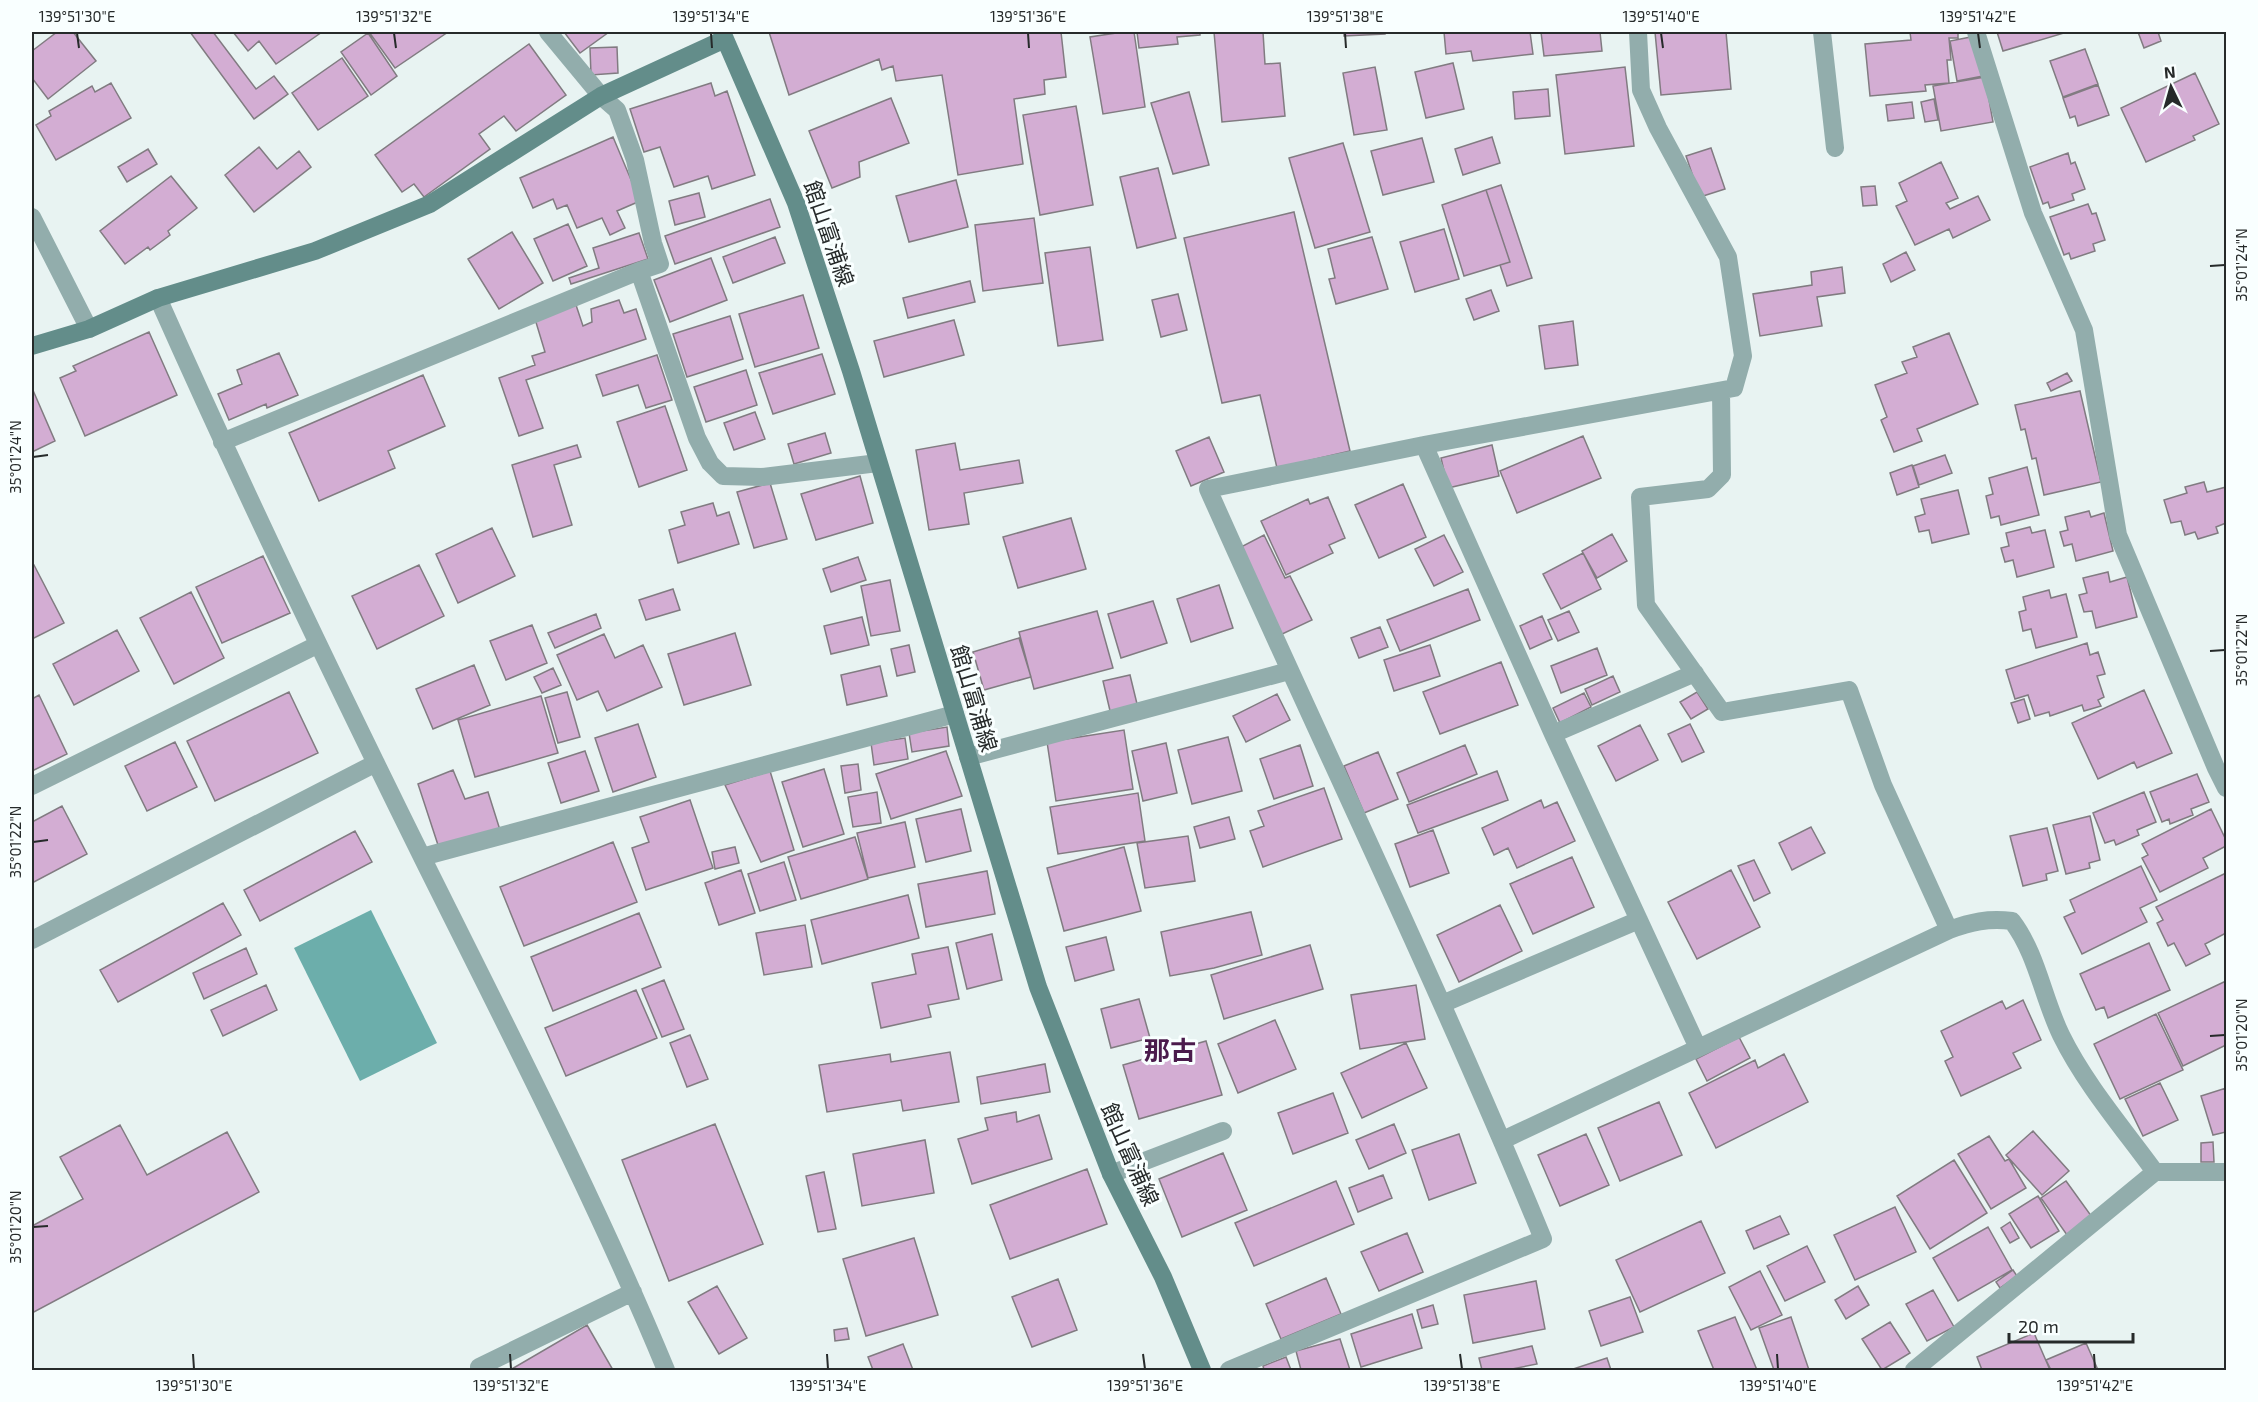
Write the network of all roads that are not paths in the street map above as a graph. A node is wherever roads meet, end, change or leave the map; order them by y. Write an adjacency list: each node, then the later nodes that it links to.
1 (548, 32): 6 (street)
2 (1638, 32): 13 (street)
3 (1822, 32): 7 (street)
4 (1976, 32): 25 (street)
5 (723, 35): 6 (main road); 16 (main road, 館山富浦線)
6 (601, 96): 9 (street); 10 (main road)
7 (1835, 148)
8 (32, 218): 11 (street)
9 (639, 271): 14 (street); 16 (street)
10 (158, 298): 11 (main road); 14 (street)
11 (89, 328): 12 (main road)
12 (32, 346)
13 (1721, 391): 15 (street); 19 (street)
14 (222, 442): 17 (street)
15 (1424, 445): 18 (street); 21 (street)
16 (878, 463): 20 (main road, 館山富浦線)
17 (317, 645): 23 (street); 24 (street)
18 (1289, 671): 22 (street); 30 (street)
19 (1695, 673): 21 (street); 28 (street)
20 (955, 714): 22 (main road, 館山富浦線); 26 (street)
21 (1553, 734): 27 (street)
22 (968, 757): 36 (main road, 館山富浦線)
23 (376, 763): 26 (street); 29 (street)
24 (32, 786)
25 (2226, 788)
26 (422, 857): 37 (street)
27 (1639, 920): 30 (street); 31 (street)
28 (1948, 930): 31 (street); 34 (street)
29 (32, 940)
30 (1442, 1004): 33 (street)
31 (1698, 1048): 33 (street)
32 (1223, 1131): 36 (street)
33 (1503, 1140): 41 (street)
34 (2155, 1172): 35 (street); 42 (street)
35 (2226, 1173)
36 (1111, 1174): 40 (main road, 館山富浦線)
37 (633, 1292): 38 (street); 39 (street)
38 (478, 1367)
39 (666, 1371)
40 (1202, 1371)
41 (1229, 1371)
42 (1914, 1371)

